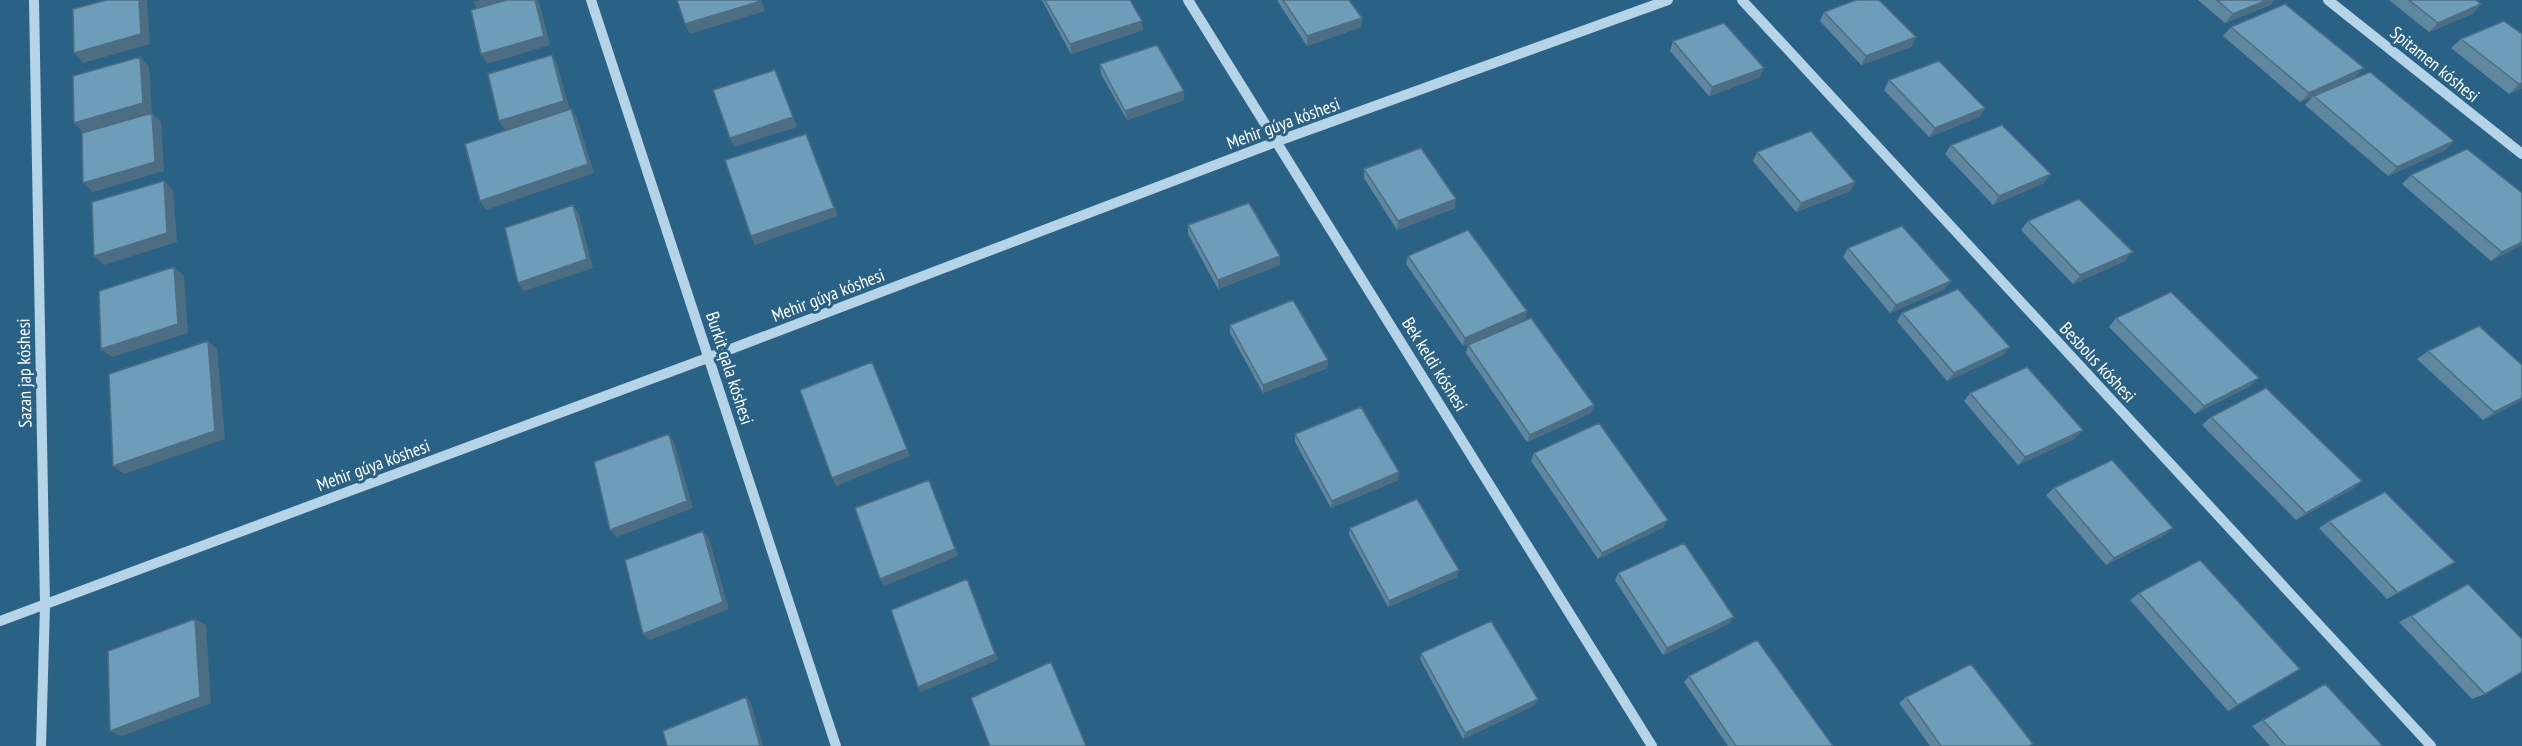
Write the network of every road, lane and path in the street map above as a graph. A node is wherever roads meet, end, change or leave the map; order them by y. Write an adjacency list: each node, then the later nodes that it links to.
1 (34, 0): 10 (street, Sazan jap kóshesi)
2 (591, 0): 9 (street, Burkit qala kóshesi)
3 (1188, 0): 7 (street, Bek keldi kóshesi)
4 (1668, 0): 7 (street, Mehir gúyа kóshesi)
5 (1742, 0): 15 (street, Besbolıs kóshesi)
6 (2328, 0): 8 (street, Spitamen kóshesi)
7 (1278, 141): 9 (street, Mehir gúyа kóshesi); 14 (street, Bek keldi kóshesi)
8 (2522, 154)
9 (710, 357): 10 (street, Mehir gúyа kóshesi); 13 (street, Burkit qala kóshesi)
10 (45, 605): 11 (street, Mehir gúyа kóshesi); 12 (street, Sazan jap kóshesi)
11 (0, 621)
12 (41, 746)
13 (836, 746)
14 (1652, 746)
15 (2431, 746)

